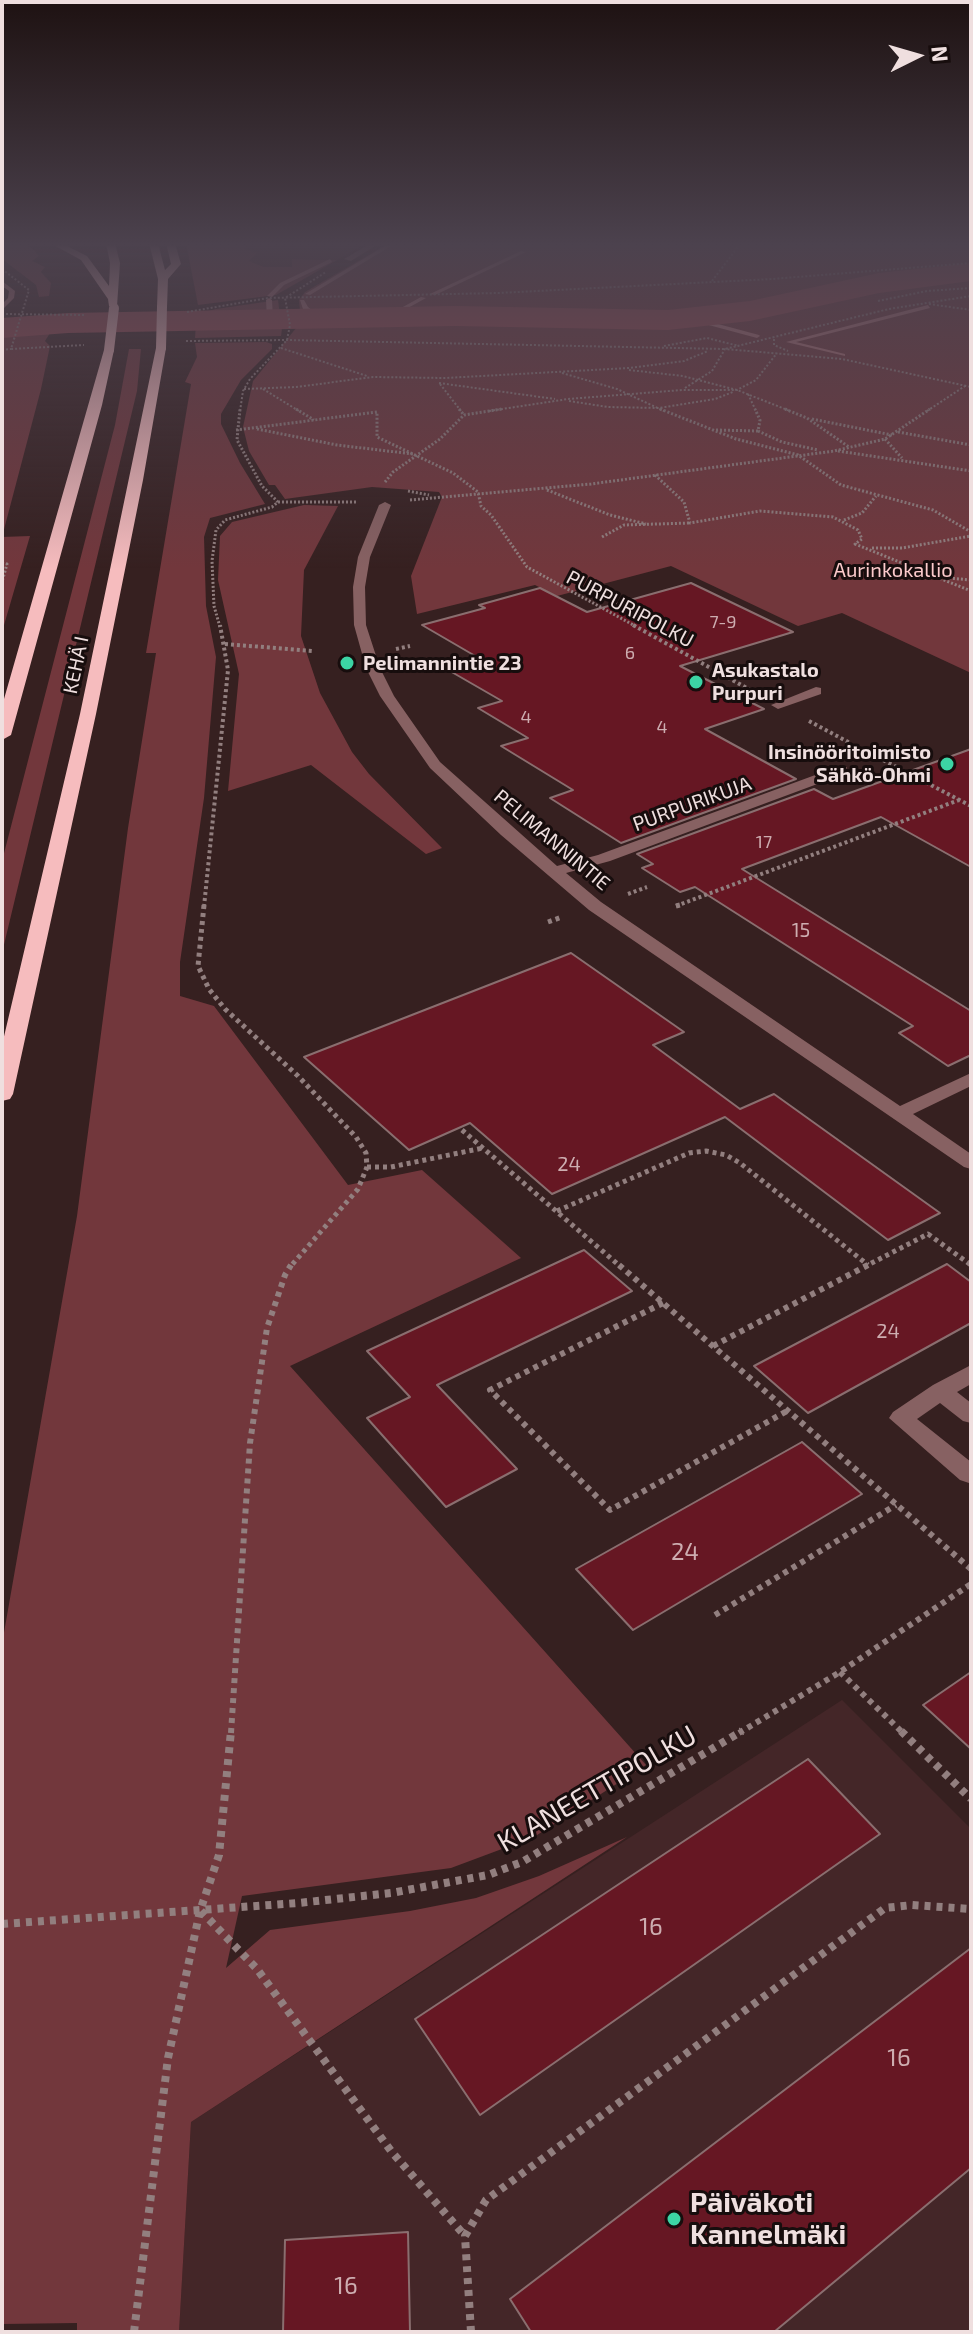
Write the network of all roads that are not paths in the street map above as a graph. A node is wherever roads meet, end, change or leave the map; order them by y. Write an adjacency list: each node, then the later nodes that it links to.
1 (109, 352): 6 (highway, bridge)
2 (160, 352): 10 (highway, KEHÄ I, bridge)
3 (382, 497): 8 (street, PELIMANNINTIE)
4 (816, 691): 5 (street)
5 (778, 705)
6 (2, 735)
7 (842, 770): 8 (street, PURPURIKUJA)
8 (553, 872): 11 (street, PELIMANNINTIE)
9 (971, 1079): 11 (street)
10 (2, 1094)
11 (900, 1113): 12 (street, PELIMANNINTIE)
12 (971, 1163)
13 (971, 1373): 14 (street)
14 (941, 1391): 15 (street); 16 (street)
15 (971, 1415)
16 (969, 1474)

